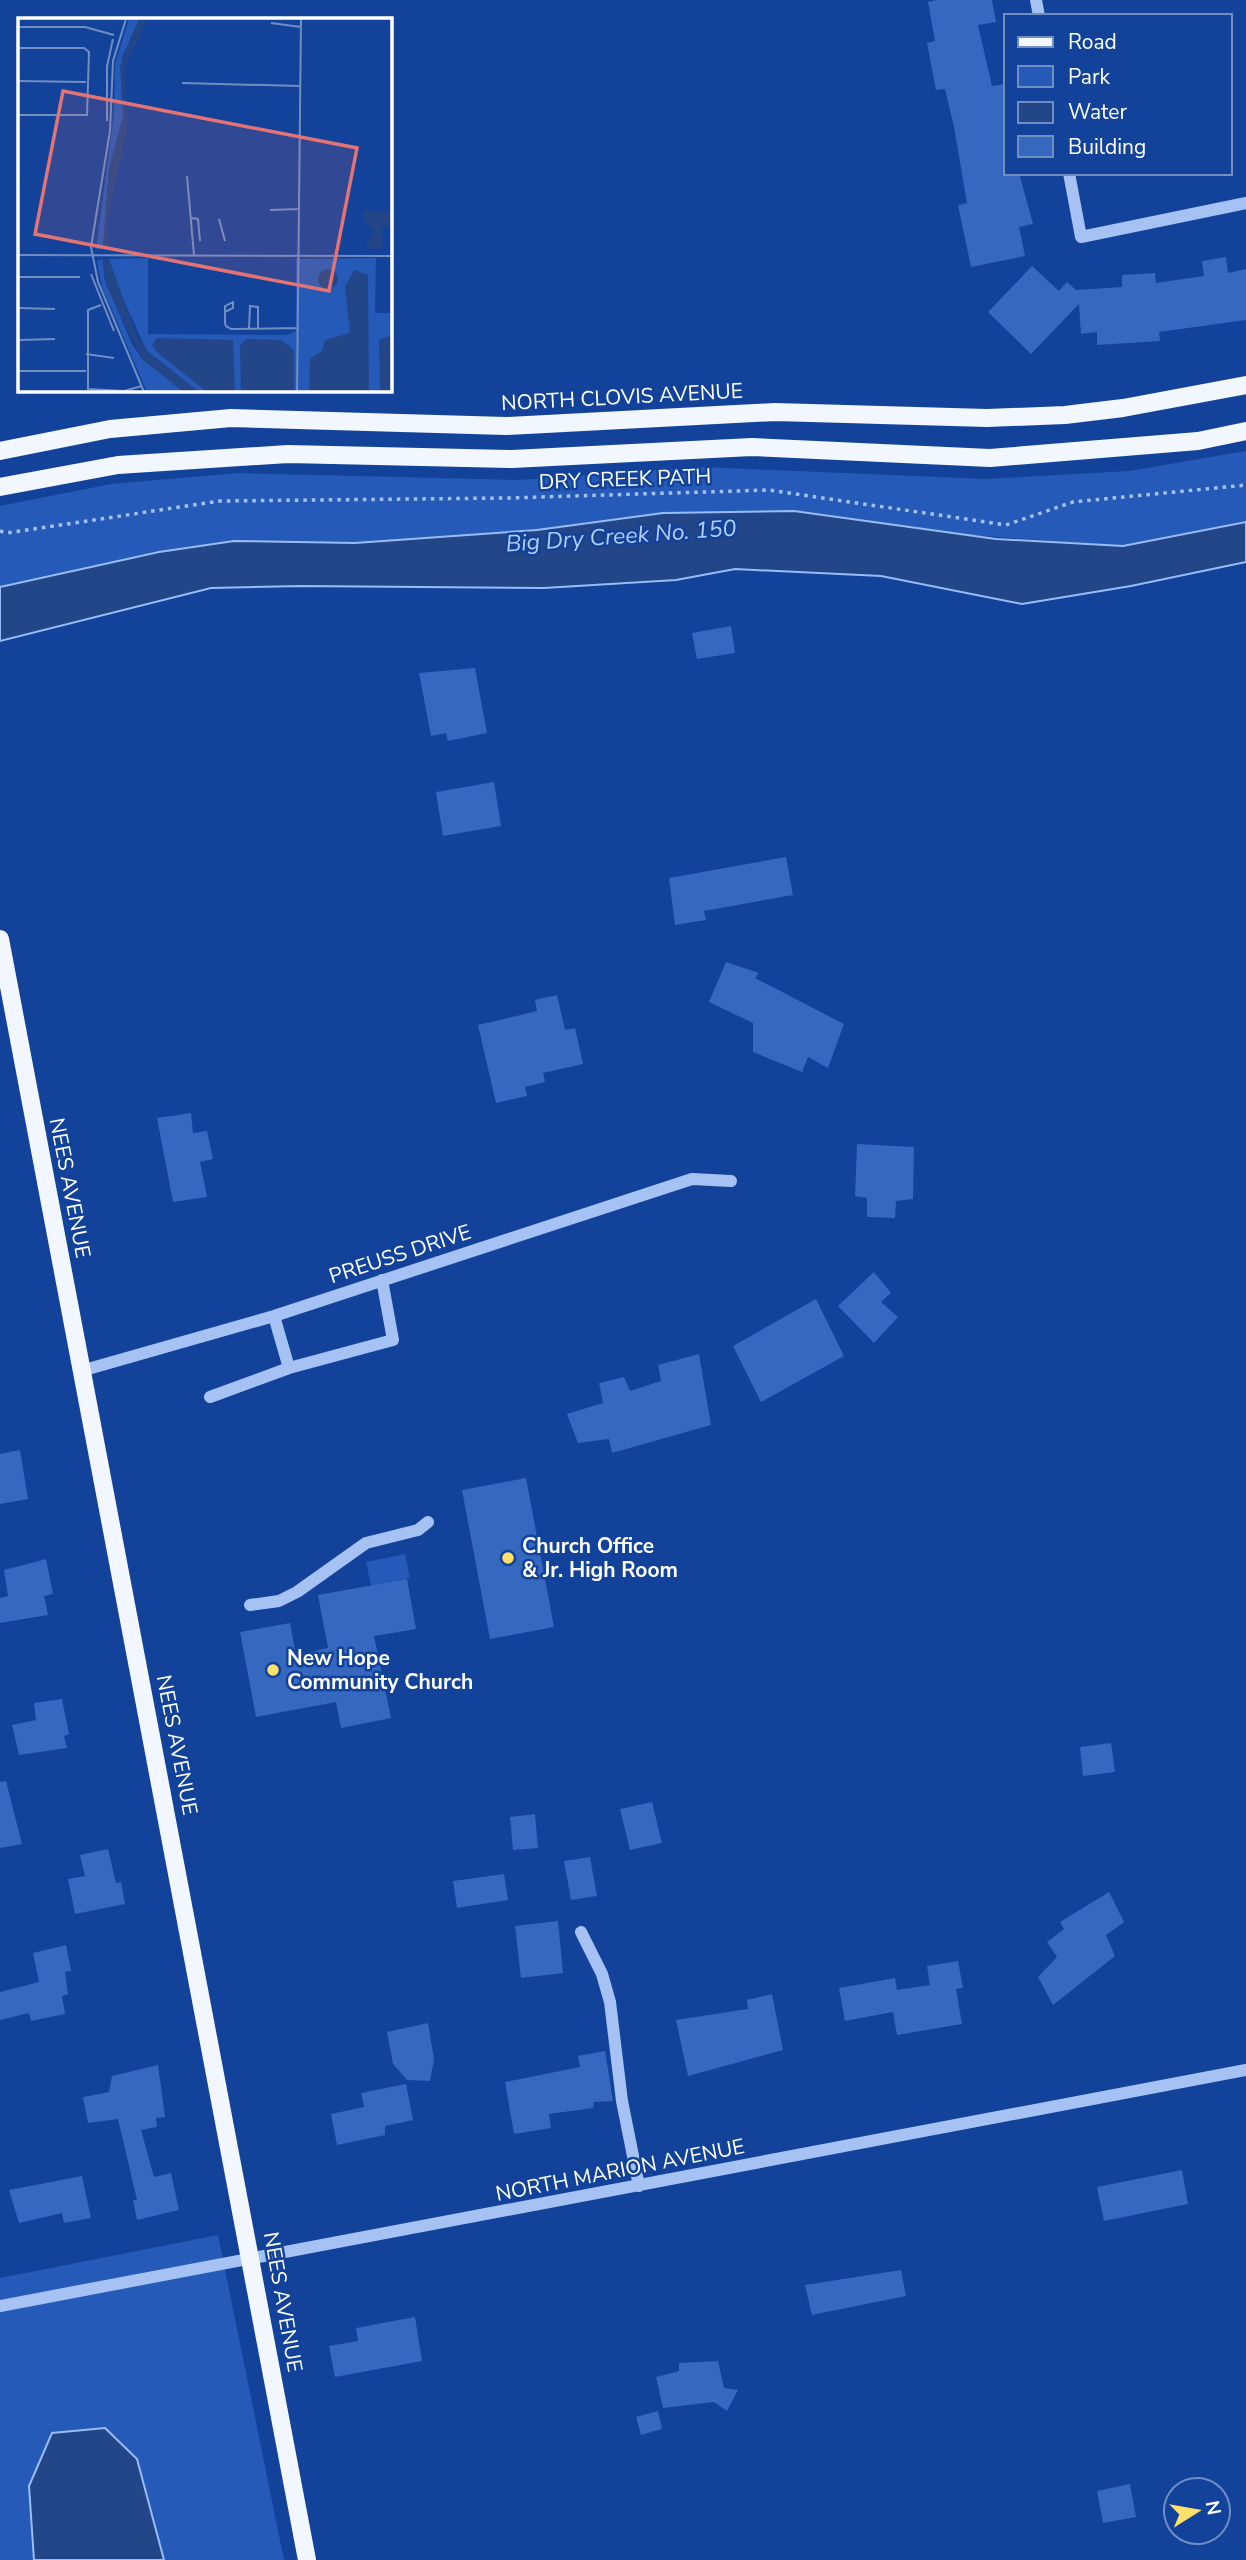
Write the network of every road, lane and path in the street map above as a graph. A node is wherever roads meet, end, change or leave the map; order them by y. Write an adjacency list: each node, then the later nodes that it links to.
1 (1069, 175): 2 (street)
2 (1246, 203)
3 (1246, 385): 5 (main road, NORTH CLOVIS AVENUE)
4 (1246, 431): 7 (main road)
5 (0, 451)
6 (1246, 485): 8 (path, DRY CREEK PATH)
7 (0, 487)
8 (0, 531)
9 (0, 939): 14 (main road, NEES AVENUE)
10 (731, 1181): 11 (street, PREUSS DRIVE)
11 (382, 1280): 12 (street, PREUSS DRIVE); 13 (street)
12 (274, 1316): 13 (street); 14 (street, PREUSS DRIVE)
13 (289, 1368): 15 (street)
14 (81, 1371): 21 (main road, NEES AVENUE)
15 (210, 1397)
16 (428, 1522): 17 (street)
17 (250, 1605)
18 (581, 1931): 20 (street)
19 (1246, 2070): 20 (street, NORTH MARION AVENUE)
20 (639, 2186): 21 (street, NORTH MARION AVENUE)
21 (252, 2260): 22 (street, NORTH MARION AVENUE); 23 (main road, NEES AVENUE)
22 (0, 2306)
23 (307, 2560)

